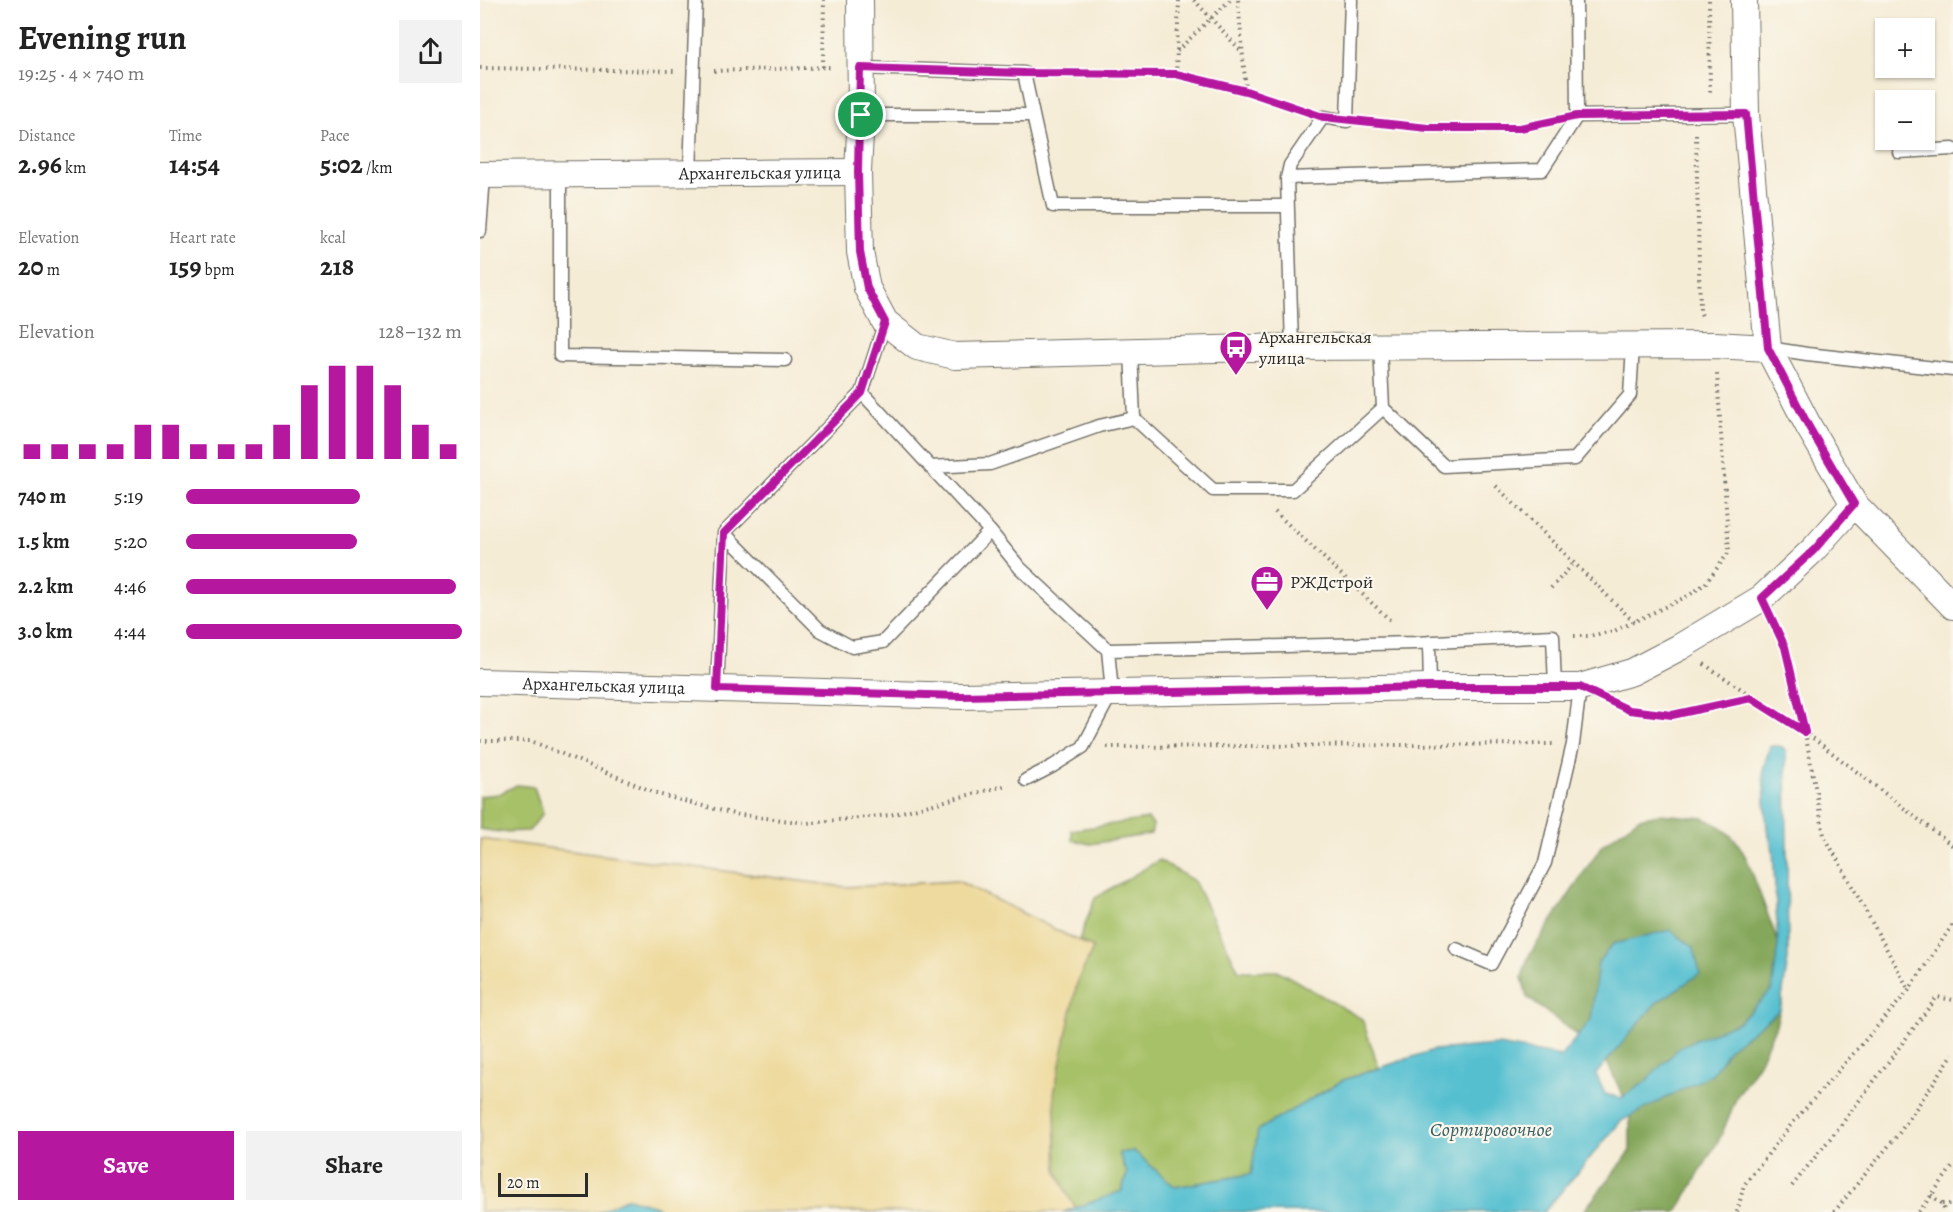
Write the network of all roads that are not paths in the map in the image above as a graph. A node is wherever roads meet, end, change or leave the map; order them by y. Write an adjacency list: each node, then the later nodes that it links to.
1 (696, 0): 15 (lane)
2 (860, 0): 6 (street)
3 (1351, 0): 17 (lane)
4 (1576, 0): 10 (lane)
5 (1744, 0): 7 (street)
6 (860, 68): 8 (street); 9 (lane)
7 (1746, 114): 10 (lane); 24 (street)
8 (861, 115): 9 (lane); 13 (street)
9 (1032, 115): 18 (lane)
10 (1577, 116): 17 (lane)
11 (1953, 149): 12 (lane)
12 (1899, 152)
13 (858, 172): 15 (street, Архангельская улица); 20 (street, Архангельская улица)
14 (560, 174): 15 (street, Архангельская улица); 16 (street, Архангельская улица); 26 (lane)
15 (690, 174)
16 (482, 175): 19 (lane)
17 (1287, 178): 18 (lane)
18 (1287, 206): 23 (lane)
19 (480, 231)
20 (885, 322): 25 (street, Архангельская улица); 28 (lane)
21 (1380, 346): 22 (street, Архангельская улица); 23 (street, Архангельская улица); 29 (lane)
22 (1633, 346): 24 (street, Архангельская улица); 29 (lane)
23 (1292, 347): 25 (street, Архангельская улица)
24 (1768, 348): 27 (lane); 32 (street)
25 (1131, 351): 30 (lane)
26 (785, 360)
27 (1953, 370)
28 (862, 393): 31 (lane); 34 (lane)
29 (1383, 408): 30 (lane)
30 (1134, 418): 31 (lane)
31 (930, 467): 33 (lane)
32 (1854, 504): 35 (street); 41 (street, Архангельская улица)
33 (990, 531): 34 (lane); 37 (lane)
34 (724, 533): 42 (lane)
35 (1953, 606)
36 (1429, 642): 37 (lane); 39 (lane); 40 (lane)
37 (1108, 650): 43 (lane)
38 (480, 682): 42 (street, Архангельская улица)
39 (1430, 687): 40 (street, Архангельская улица); 43 (street, Архангельская улица)
40 (1555, 687): 41 (street, Архангельская улица)
41 (1580, 687): 45 (lane)
42 (717, 689): 43 (street, Архангельская улица)
43 (1112, 692): 44 (lane)
44 (1026, 780)
45 (1456, 949)

